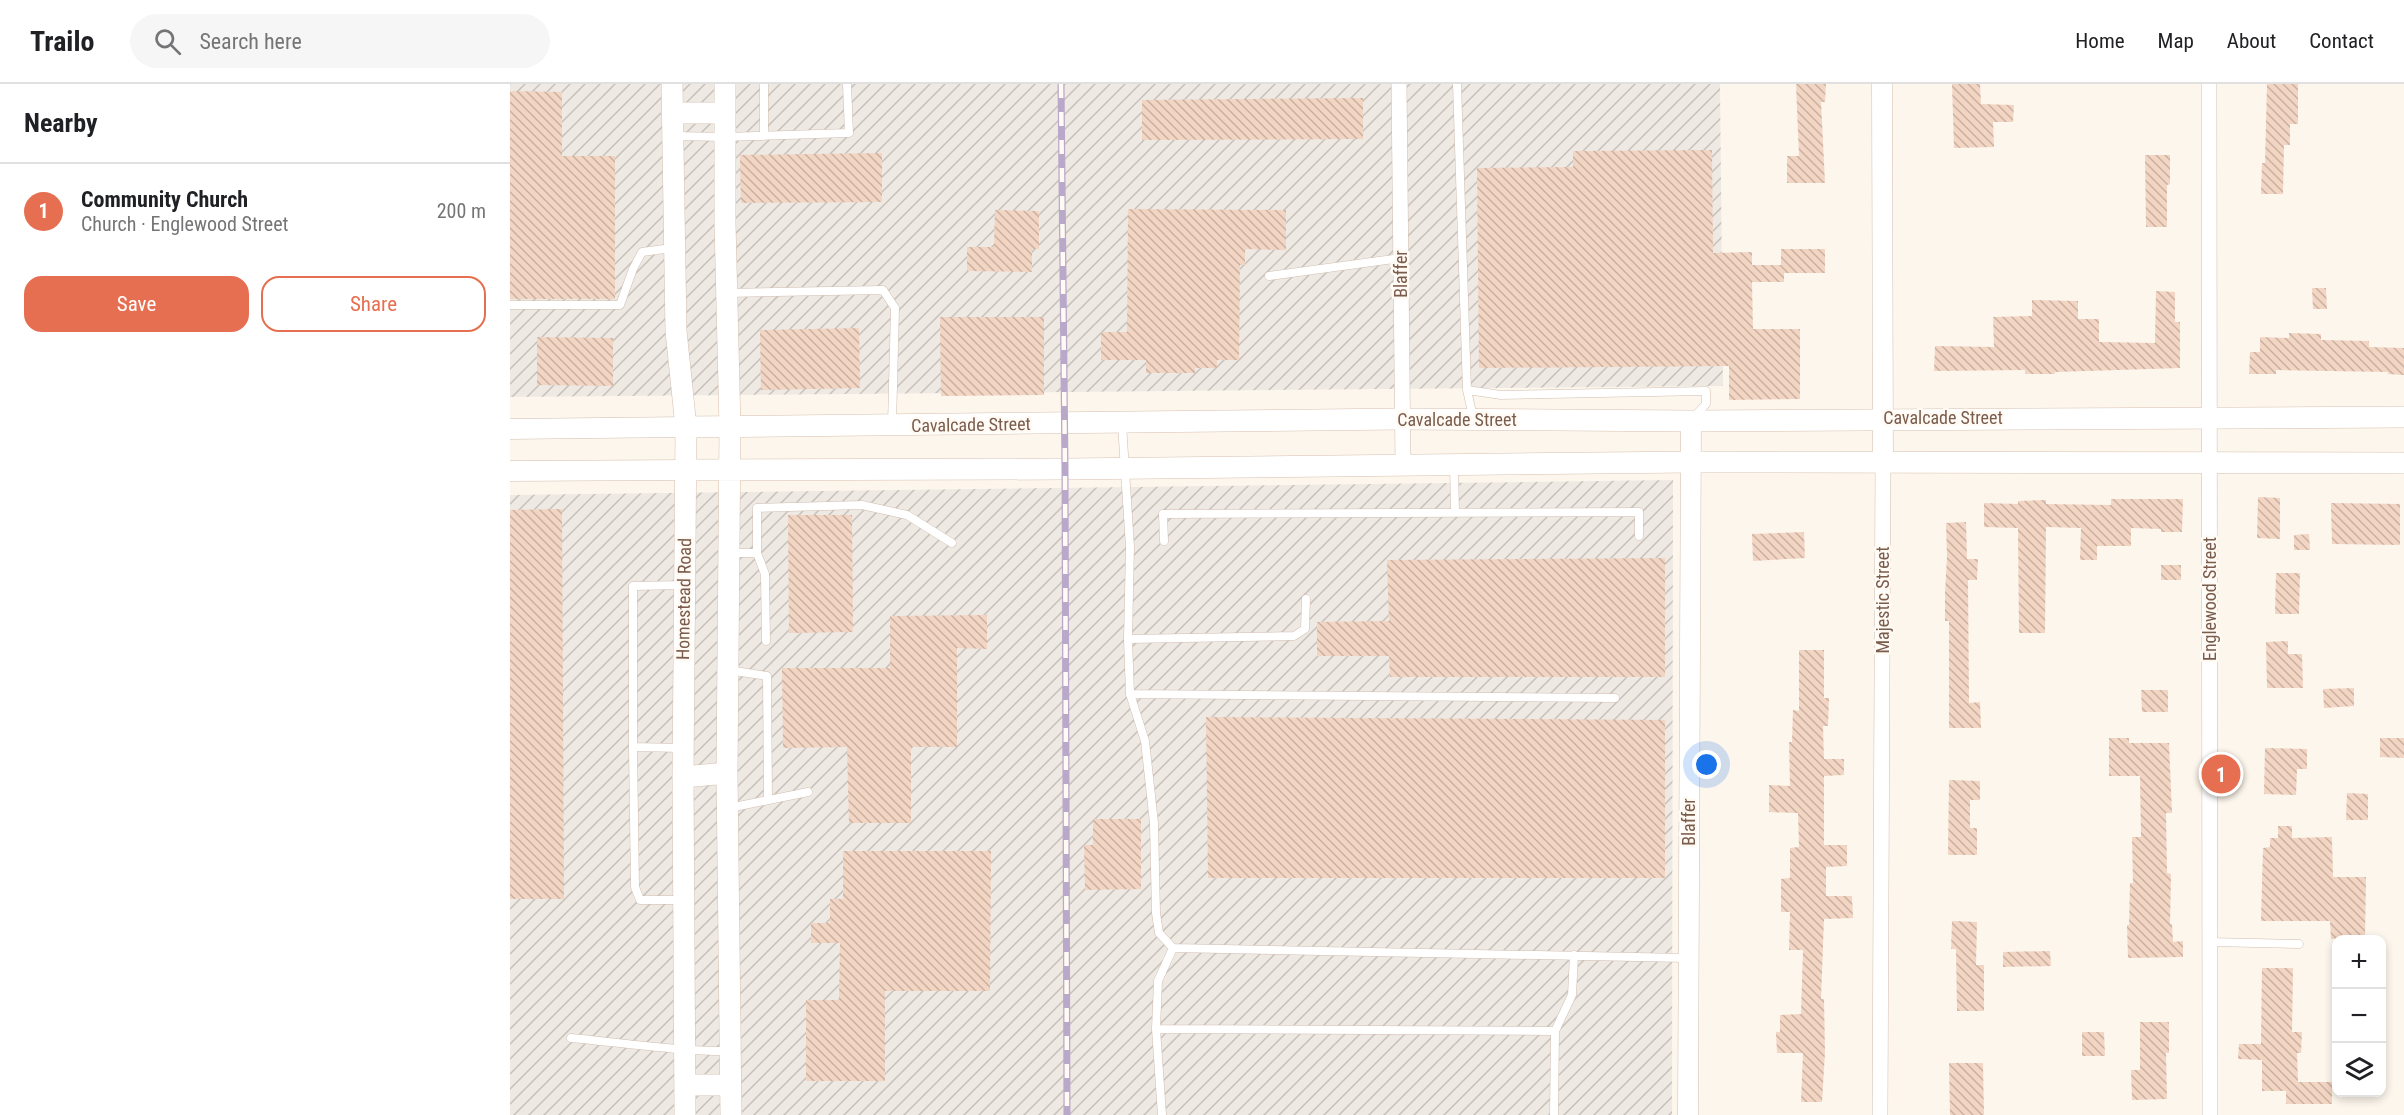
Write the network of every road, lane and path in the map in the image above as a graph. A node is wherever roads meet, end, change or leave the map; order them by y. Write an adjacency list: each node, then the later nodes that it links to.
1 (672, 84): 9 (main road, Homestead Road)
2 (725, 84): 10 (main road)
3 (764, 84): 12 (lane)
4 (847, 84): 12 (lane)
5 (1399, 84): 15 (street, Blaffer)
6 (1457, 84): 19 (lane)
7 (1882, 84): 22 (street, Majestic Street)
8 (2209, 84): 20 (street, Englewood Street)
9 (672, 113): 10 (main road); 11 (main road, Homestead Road)
10 (725, 113): 13 (main road)
11 (672, 136): 13 (lane); 14 (main road, Homestead Road)
12 (764, 136): 13 (lane)
13 (725, 137): 17 (main road)
14 (673, 248): 18 (lane); 28 (main road, Homestead Road)
15 (1401, 258): 16 (lane); 23 (street, Blaffer)
16 (1269, 276)
17 (727, 293): 27 (lane); 29 (main road)
18 (510, 305)
19 (1467, 390): 24 (lane); 25 (lane)
20 (2209, 417): 21 (main road, Cavalcade Street); 22 (main road, Cavalcade Street); 33 (street, Englewood Street)
21 (2404, 417)
22 (1883, 418): 25 (main road, Cavalcade Street); 32 (street, Majestic Street)
23 (1402, 419): 24 (main road, Cavalcade Street); 26 (main road, Cavalcade Street); 36 (street, Blaffer)
24 (1473, 420): 25 (main road, Cavalcade Street)
25 (1691, 421): 31 (street, Blaffer)
26 (1122, 423): 27 (main road, Cavalcade Street); 37 (lane)
27 (892, 425): 29 (main road, Cavalcade Street)
28 (686, 427): 29 (main road, Cavalcade Street); 30 (street, Cavalcade Street); 39 (main road, Homestead Road)
29 (730, 427): 38 (main road)
30 (510, 429)
31 (1691, 462): 32 (main road); 35 (main road); 66 (street, Blaffer)
32 (1883, 462): 33 (main road); 79 (street, Majestic Street)
33 (2209, 462): 34 (main road); 62 (street, Englewood Street)
34 (2404, 463)
35 (1454, 464): 36 (main road); 41 (lane)
36 (1403, 465): 37 (main road)
37 (1124, 468): 38 (main road); 49 (lane)
38 (728, 469): 39 (main road); 45 (main road)
39 (686, 470): 40 (street); 47 (main road, Homestead Road)
40 (510, 471)
41 (1455, 512): 42 (lane); 43 (lane)
42 (1639, 536)
43 (1164, 541)
44 (952, 543): 46 (lane)
45 (728, 553): 46 (lane); 51 (main road)
46 (757, 553): 50 (lane)
47 (685, 585): 54 (lane); 55 (main road, Homestead Road)
48 (1306, 599): 49 (lane)
49 (1128, 639): 52 (lane)
50 (766, 641)
51 (728, 670): 56 (main road); 59 (lane)
52 (1130, 694): 53 (lane); 64 (lane)
53 (1615, 698)
54 (633, 747): 55 (lane); 61 (lane)
55 (683, 748): 57 (main road, Homestead Road)
56 (727, 773): 57 (main road); 60 (main road)
57 (683, 777): 61 (main road, Homestead Road)
58 (808, 792): 59 (lane)
59 (768, 800): 60 (lane)
60 (728, 809): 71 (main road)
61 (684, 900): 70 (main road, Homestead Road)
62 (2210, 942): 63 (lane); 80 (street, Englewood Street)
63 (2299, 944)
64 (1173, 948): 65 (lane); 67 (lane)
65 (1574, 955): 66 (lane); 68 (lane)
66 (1689, 958): 78 (street, Blaffer)
67 (1156, 1029): 68 (lane); 76 (lane)
68 (1554, 1031): 77 (lane)
69 (571, 1038): 70 (lane)
70 (685, 1051): 71 (lane); 72 (main road, Homestead Road)
71 (730, 1051): 73 (main road)
72 (686, 1084): 73 (main road); 74 (main road, Homestead Road)
73 (730, 1084): 75 (main road)
74 (685, 1115)
75 (731, 1115)
76 (1162, 1115)
77 (1554, 1115)
78 (1688, 1115)
79 (1880, 1115)
80 (2210, 1115)

